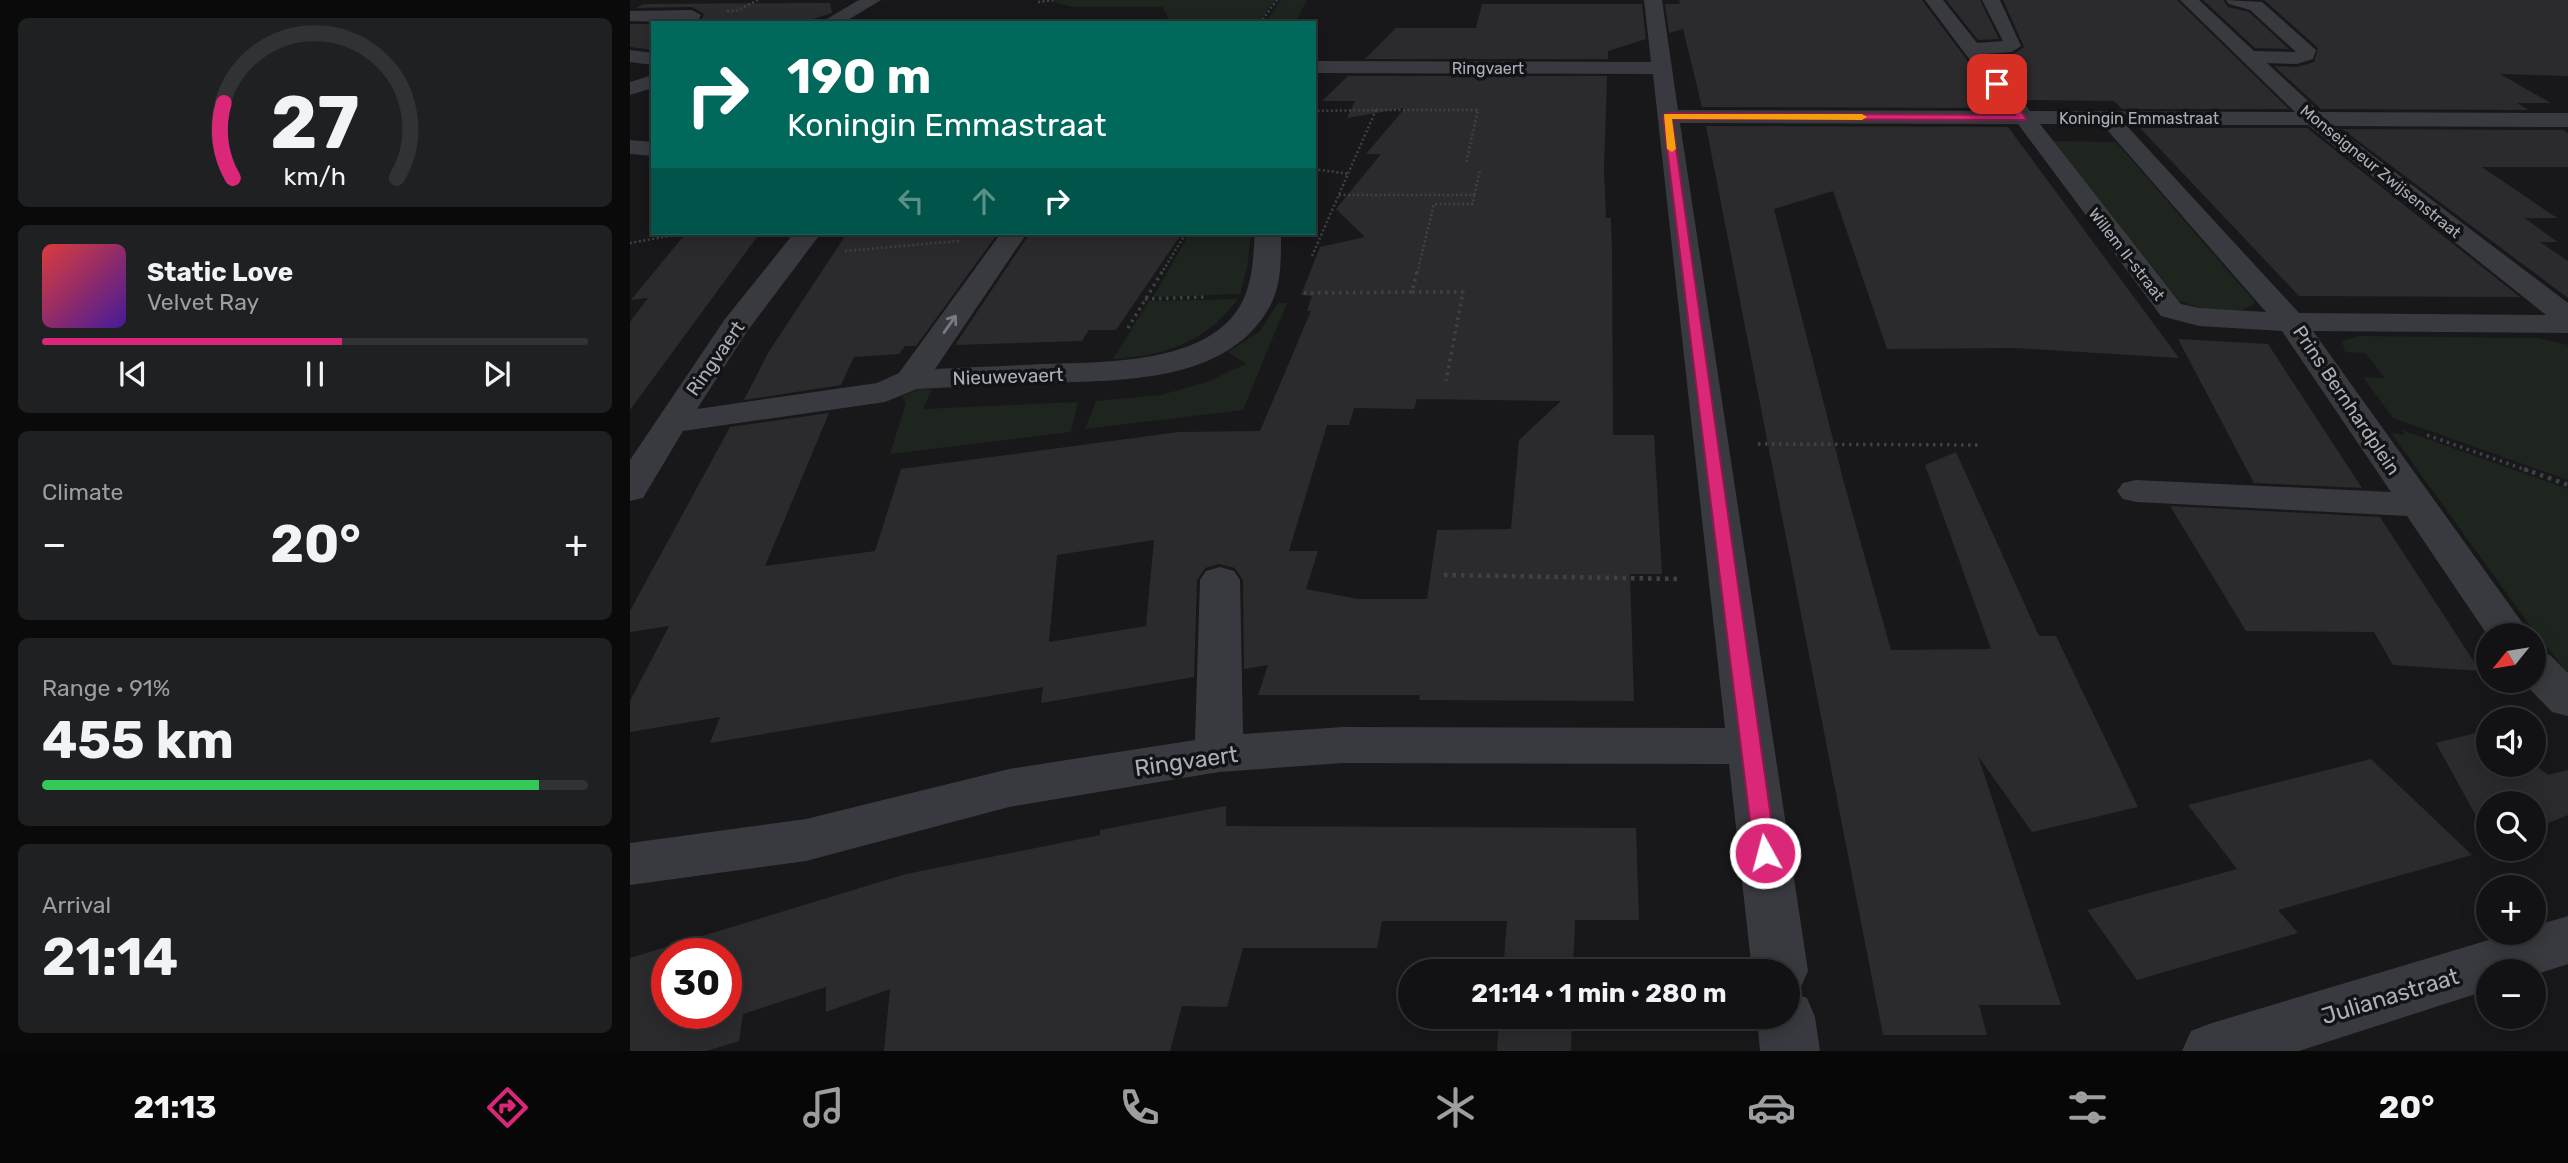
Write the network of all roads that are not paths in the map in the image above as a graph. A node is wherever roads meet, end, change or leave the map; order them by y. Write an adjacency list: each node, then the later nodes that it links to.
1 (872, 0): 9 (street)
2 (1653, 0): 15 (street)
3 (1934, 0): 10 (street, Willem II-straat)
4 (1991, 0): 10 (street)
5 (2189, 0): 12 (street, Monseigneur Zwijsenstraat)
6 (2235, 0): 12 (street)
7 (630, 16): 8 (street)
8 (680, 21)
9 (833, 21)
10 (1971, 49): 19 (street, Willem II-straat)
11 (630, 56): 13 (street)
12 (2248, 57): 21 (street, Monseigneur Zwijsenstraat)
13 (651, 59)
14 (1316, 68): 15 (street, Ringvaert)
15 (1662, 68): 18 (street)
16 (651, 82): 17 (street)
17 (630, 89)
18 (1668, 116): 19 (street, Koningin Emmastraat); 40 (street)
19 (2022, 118): 20 (street, Koningin Emmastraat); 29 (street, Willem II-straat)
20 (2108, 118): 21 (street, Koningin Emmastraat); 29 (street)
21 (2313, 119): 22 (street, Koningin Emmastraat); 28 (street, Monseigneur Zwijsenstraat)
22 (2568, 120)
23 (630, 147): 24 (street)
24 (651, 149)
25 (1012, 235): 31 (street, one-way to 25)
26 (1268, 235): 31 (street, Nieuwevaert)
27 (798, 245): 32 (street, Ringvaert)
28 (2568, 317)
29 (2291, 322): 30 (street, Prins Bernhardplein); 35 (street, Prins Bernhardplein)
30 (2568, 324)
31 (911, 380): 32 (street, Nieuwevaert)
32 (651, 442): 33 (street, Ringvaert)
33 (630, 490)
34 (2136, 491): 35 (street)
35 (2420, 505): 37 (street, Prins Bernhardplein)
36 (1220, 580): 41 (street)
37 (2502, 623)
38 (2546, 678): 39 (street)
39 (2568, 700)
40 (1751, 746): 41 (street, Ringvaert); 44 (street)
41 (1219, 754): 42 (street, Ringvaert)
42 (630, 864)
43 (2568, 940): 47 (street, Julianastraat)
44 (1778, 959)
45 (1787, 1029): 46 (street)
46 (1790, 1051)
47 (2211, 1051)

